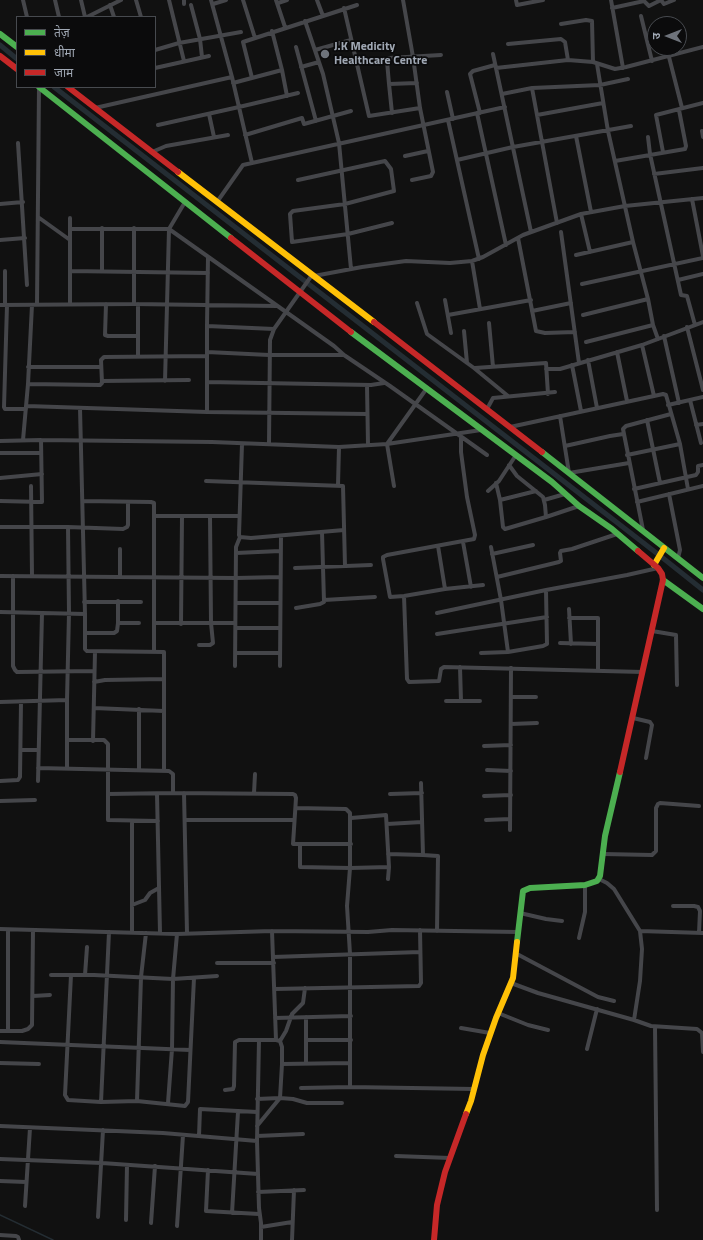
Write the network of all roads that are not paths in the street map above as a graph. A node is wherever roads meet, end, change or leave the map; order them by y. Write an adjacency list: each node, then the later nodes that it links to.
1 (23, 0): 24 (street)
2 (55, 0): 25 (street)
3 (80, 0): 26 (street)
4 (121, 0): 19 (street)
5 (136, 0): 29 (street)
6 (169, 0): 42 (street)
7 (226, 0): 17 (street)
8 (243, 0): 39 (street)
9 (287, 0): 18 (street)
10 (317, 0): 30 (street)
11 (404, 0): 56 (street)
12 (516, 0): 13 (street)
13 (543, 0)
14 (611, 0): 23 (street)
15 (661, 0): 16 (street); 23 (street)
16 (674, 0)
17 (212, 2): 38 (street)
18 (277, 2): 34 (street)
19 (111, 3): 27 (street); 28 (street)
20 (191, 5): 40 (street)
21 (357, 5): 22 (street)
22 (344, 8): 30 (street); 41 (street)
23 (612, 8): 66 (street)
24 (27, 16)
25 (60, 16)
26 (86, 16)
27 (88, 16)
28 (114, 16)
29 (141, 16)
30 (322, 16): 32 (street)
31 (641, 16): 59 (street)
32 (305, 21): 34 (street); 48 (street)
33 (561, 24): 61 (street)
34 (286, 27): 35 (street)
35 (272, 31): 39 (street); 67 (street)
36 (241, 32): 38 (street)
37 (0, 34): 44 (street)
38 (221, 36): 40 (street); 68 (street)
39 (255, 38): 69 (street)
40 (200, 39): 42 (street); 55 (street)
41 (351, 40): 48 (street); 91 (street)
42 (179, 44): 47 (street); 58 (street)
43 (508, 44): 57 (street)
44 (16, 46)
45 (296, 47): 62 (street)
46 (703, 47): 49 (street)
47 (156, 50)
48 (315, 50): 60 (street)
49 (687, 51)
50 (493, 54): 63 (street)
51 (441, 55): 56 (street)
52 (0, 56): 64 (street)
53 (209, 56): 55 (street)
54 (669, 56): 59 (street); 89 (street)
55 (202, 57): 58 (street)
56 (413, 57): 72 (street); 73 (street)
57 (568, 60): 61 (street); 63 (street)
58 (184, 61): 65 (street)
59 (652, 61): 66 (street)
60 (319, 62): 62 (street); 95 (street)
61 (595, 63): 66 (street); 74 (street)
62 (301, 67): 97 (street)
63 (496, 67): 81 (street); 92 (street)
64 (16, 68)
65 (156, 68)
66 (623, 68)
67 (282, 70): 69 (street); 82 (street)
68 (232, 77): 71 (street); 86 (street)
69 (252, 78): 71 (street)
70 (628, 79): 74 (street)
71 (233, 83): 87 (street)
72 (417, 83): 73 (street); 88 (street)
73 (389, 84): 91 (street)
74 (600, 85): 78 (street); 83 (street)
75 (39, 88): 138 (street)
76 (40, 88): 130 (street)
77 (69, 88): 86 (street)
78 (532, 88): 81 (street); 94 (street)
79 (446, 92): 96 (street)
80 (298, 93): 82 (street)
81 (502, 94): 85 (street)
82 (287, 96): 87 (street)
83 (603, 103): 94 (street); 101 (street)
84 (703, 103): 89 (street)
85 (505, 107): 92 (street); 112 (street)
86 (95, 108): 114 (street)
87 (239, 108): 93 (street); 104 (street)
88 (420, 108): 91 (street); 99 (street)
89 (681, 109): 115 (street); 115 (street)
90 (352, 111): 95 (street)
91 (392, 113)
92 (478, 113): 96 (street); 116 (street)
93 (209, 114): 98 (street); 107 (street)
94 (537, 114): 111 (street)
95 (333, 117): 97 (street); 110 (street)
96 (451, 119): 99 (street); 119 (street)
97 (316, 121): 104 (street)
98 (158, 125)
99 (423, 126): 110 (street); 113 (street)
100 (632, 126): 101 (street)
101 (608, 130): 105 (street); 120 (street)
102 (702, 131): 108 (street)
103 (228, 135): 107 (street)
104 (245, 135): 121 (street)
105 (576, 136): 111 (street); 136 (street)
106 (648, 136): 117 (street)
107 (214, 137): 114 (street)
108 (703, 137)
109 (18, 143): 129 (street)
110 (339, 143): 121 (street); 123 (street)
111 (542, 143): 112 (street); 141 (street)
112 (513, 147): 116 (street); 146 (street)
113 (428, 151): 118 (street); 126 (street)
114 (152, 152): 131 (street)
115 (663, 152): 117 (street)
116 (486, 154): 119 (street); 154 (street)
117 (650, 154): 120 (street); 124 (street)
118 (405, 156)
119 (457, 160): 160 (street)
120 (615, 160): 135 (street)
121 (252, 163): 131 (street)
122 (703, 168): 124 (street)
123 (342, 172): 125 (street); 134 (street); 134 (street)
124 (654, 174): 132 (street)
125 (298, 180)
126 (412, 180)
127 (703, 198): 128 (street)
128 (692, 199): 132 (street); 155 (street)
129 (23, 202): 133 (street); 149 (street)
130 (185, 202): 145 (street); 176 (street)
131 (217, 202): 172 (street)
132 (661, 202): 135 (street); 162 (street)
133 (0, 204)
134 (345, 204): 148 (street); 148 (street)
135 (625, 206): 136 (street); 153 (street)
136 (591, 212): 137 (street)
137 (581, 214): 141 (street); 156 (street)
138 (38, 217): 152 (street); 187 (street)
139 (70, 218): 144 (street)
140 (392, 223): 148 (street)
141 (557, 223): 146 (street)
142 (102, 228): 143 (street); 144 (street); 166 (street)
143 (134, 228): 145 (street); 168 (street)
144 (71, 229): 152 (street)
145 (169, 229): 158 (street); 169 (street)
146 (531, 232): 150 (street)
147 (561, 232): 180 (street)
148 (348, 234): 163 (street)
149 (25, 238): 151 (street); 175 (street)
150 (518, 238): 154 (street); 179 (street)
151 (0, 240)
152 (70, 240): 165 (street)
153 (632, 242): 156 (street); 167 (street)
154 (506, 245): 160 (street)
155 (702, 245): 159 (street)
156 (590, 252): 157 (street)
157 (576, 255)
158 (208, 257): 170 (street); 190 (street)
159 (703, 257): 162 (street)
160 (480, 259): 161 (street)
161 (472, 261): 163 (street); 191 (street)
162 (674, 264): 167 (street); 173 (street)
163 (351, 269): 172 (street)
164 (5, 271): 185 (street)
165 (70, 271): 166 (street); 181 (street)
166 (102, 271): 168 (street)
167 (640, 271): 174 (street); 177 (street)
168 (134, 272): 169 (street); 183 (street)
169 (168, 272): 170 (street); 188 (street)
170 (208, 273): 189 (street)
171 (703, 274): 173 (street)
172 (313, 275): 176 (street); 249 (street)
173 (678, 280): 199 (street)
174 (582, 284)
175 (27, 285)
176 (299, 292): 193 (street); 234 (street)
177 (648, 298): 195 (street); 198 (street)
178 (445, 300): 194 (street)
179 (531, 300): 191 (street); 192 (street)
180 (571, 303): 192 (street); 204 (street)
181 (70, 304): 182 (street); 187 (street)
182 (106, 304): 183 (street); 206 (street)
183 (136, 304): 188 (street); 206 (street)
184 (417, 304): 218 (street)
185 (4, 305): 186 (street); 246 (street)
186 (32, 305): 187 (street); 221 (street)
187 (37, 305)
188 (167, 305): 189 (street); 216 (street)
189 (208, 305): 190 (street); 200 (street)
190 (277, 306): 193 (street)
191 (480, 308): 194 (street)
192 (532, 310): 204 (street)
193 (285, 312): 202 (street); 214 (street)
194 (448, 315): 205 (street)
195 (582, 316)
196 (703, 322): 199 (street)
197 (489, 323): 223 (street)
198 (653, 325): 208 (street); 209 (street)
199 (694, 325): 201 (street)
200 (207, 326): 202 (street); 212 (street)
201 (687, 327): 207 (street); 235 (street)
202 (274, 329): 213 (street)
203 (464, 331): 218 (street)
204 (575, 332): 219 (street)
205 (450, 333)
206 (138, 336): 215 (street)
207 (664, 336): 208 (street); 243 (street)
208 (658, 339): 210 (street)
209 (586, 342)
210 (642, 345): 211 (street); 239 (street)
211 (617, 352): 217 (street); 242 (street)
212 (207, 354): 213 (street); 216 (street); 229 (street)
213 (270, 355): 214 (street); 230 (street)
214 (344, 355): 231 (street)
215 (138, 357): 216 (street); 222 (street)
216 (167, 358): 228 (street)
217 (588, 360): 219 (street); 248 (street)
218 (467, 363): 224 (street)
219 (579, 363): 220 (street)
220 (572, 365): 225 (street); 250 (street)
221 (28, 367): 222 (street); 232 (street)
222 (101, 367): 227 (street)
223 (493, 367): 224 (street); 225 (street)
224 (474, 368): 238 (street)
225 (546, 369): 237 (street)
226 (189, 380): 228 (street)
227 (102, 381): 228 (street); 232 (street)
228 (165, 381)
229 (207, 382): 230 (street); 251 (street)
230 (269, 383): 233 (street); 252 (street)
231 (384, 383): 233 (street); 244 (street)
232 (28, 384): 246 (street)
233 (367, 385): 253 (street)
234 (427, 388): 244 (street); 260 (street)
235 (703, 390)
236 (555, 392): 237 (street)
237 (548, 394): 238 (street)
238 (508, 396): 249 (street)
239 (654, 396): 242 (street); 245 (street)
240 (703, 396): 241 (street)
241 (690, 400): 243 (street); 258 (street)
242 (627, 401): 248 (street)
243 (679, 403): 245 (street)
244 (415, 404): 262 (street); 270 (street)
245 (668, 405): 254 (street)
246 (26, 408): 247 (street); 263 (street)
247 (80, 408): 251 (street); 266 (street)
248 (597, 408): 250 (street)
249 (487, 409): 259 (street)
250 (581, 411): 255 (street)
251 (207, 412): 252 (street)
252 (269, 413): 253 (street); 269 (street)
253 (367, 414): 272 (street)
254 (671, 414): 256 (street); 271 (street)
255 (560, 416): 259 (street); 273 (street)
256 (647, 420): 261 (street); 275 (street)
257 (703, 424): 258 (street)
258 (696, 426): 267 (street)
259 (510, 427): 284 (street)
260 (481, 430): 262 (street); 279 (street)
261 (623, 434): 273 (street); 280 (street)
262 (459, 436): 270 (street); 278 (street); 325 (street)
263 (23, 440): 264 (street); 265 (street)
264 (41, 440): 266 (street); 277 (street)
265 (0, 441)
266 (82, 441): 268 (street); 304 (street)
267 (701, 443)
268 (242, 444): 269 (street); 289 (street)
269 (269, 444): 274 (street)
270 (387, 444): 272 (street); 294 (street)
271 (680, 444): 275 (street); 286 (street)
272 (368, 445): 274 (street)
273 (565, 446): 284 (street)
274 (339, 447): 292 (street)
275 (653, 450): 280 (street); 291 (street)
276 (0, 453): 277 (street)
277 (41, 453): 285 (street)
278 (487, 455)
279 (516, 455): 282 (street); 300 (street)
280 (627, 455): 281 (street)
281 (629, 463): 284 (street); 296 (street)
282 (509, 465): 290 (street); 299 (street)
283 (703, 465): 286 (street)
284 (569, 473): 320 (street)
285 (42, 474): 287 (street); 306 (street)
286 (686, 477): 291 (street); 297 (street)
287 (0, 478)
288 (206, 481): 289 (street)
289 (240, 482): 292 (street); 313 (street)
290 (496, 483): 298 (street); 302 (street)
291 (660, 483): 296 (street)
292 (338, 485): 319 (street)
293 (31, 486): 306 (street)
294 (394, 486)
295 (703, 486): 297 (street)
296 (634, 489): 308 (street)
297 (688, 490): 301 (street)
298 (488, 491)
299 (536, 491): 302 (street); 303 (street)
300 (565, 494): 303 (street); 309 (street)
301 (669, 494): 308 (street); 334 (street)
302 (500, 500): 314 (street)
303 (544, 500): 314 (street)
304 (83, 501): 307 (street); 318 (street)
305 (0, 502): 306 (street)
306 (32, 502): 316 (street)
307 (128, 502): 310 (street); 318 (street)
308 (637, 502): 320 (street)
309 (579, 506): 314 (street); 322 (street)
310 (154, 516): 311 (street); 346 (street)
311 (182, 516): 312 (street); 347 (street)
312 (210, 516): 313 (street); 348 (street)
313 (239, 516): 324 (street)
314 (546, 517)
315 (0, 527): 316 (street)
316 (32, 527): 317 (street); 342 (street)
317 (68, 527): 318 (street); 343 (street)
318 (83, 528): 344 (street)
319 (344, 530): 321 (street); 337 (street)
320 (643, 531): 330 (street)
321 (322, 532): 323 (street); 338 (street)
322 (617, 534): 336 (street); 350 (street)
323 (281, 536): 324 (street); 331 (street)
324 (240, 537): 332 (street)
325 (463, 542): 327 (street); 355 (street)
326 (533, 545): 333 (street)
327 (438, 546): 356 (street); 358 (street)
328 (491, 548): 333 (street)
329 (120, 549): 345 (street)
330 (663, 550): 334 (street); 336 (street)
331 (280, 551): 332 (street); 349 (street)
332 (236, 553): 351 (street)
333 (492, 554): 350 (street)
334 (678, 558): 352 (street)
335 (371, 565): 337 (street)
336 (656, 565): 353 (street); 357 (street)
337 (345, 566): 338 (street)
338 (324, 567): 339 (street); 360 (street)
339 (295, 568)
340 (0, 576): 341 (street)
341 (13, 576): 342 (street); 371 (street)
342 (32, 576): 343 (street)
343 (68, 576): 344 (street); 373 (street)
344 (84, 576): 345 (street); 363 (street)
345 (120, 576): 346 (street)
346 (154, 577): 347 (street); 383 (street)
347 (181, 577): 348 (street); 384 (street)
348 (210, 577): 351 (street); 381 (street)
349 (280, 577): 351 (street); 366 (street)
350 (497, 577): 361 (street)
351 (236, 578): 365 (street)
352 (703, 578)
353 (663, 580): 368 (street); 387 (street)
354 (482, 585): 355 (street)
355 (471, 587): 356 (street)
356 (445, 589): 358 (street)
357 (546, 590): 361 (street); 377 (street)
358 (404, 596): 402 (street)
359 (375, 597): 360 (street)
360 (324, 600): 367 (street)
361 (502, 600): 374 (street); 382 (street)
362 (118, 601): 363 (street); 364 (street); 379 (street)
363 (84, 602): 375 (street)
364 (141, 602)
365 (236, 603): 366 (street); 385 (street)
366 (280, 603): 386 (street)
367 (296, 608)
368 (702, 608): 376 (street)
369 (569, 609): 378 (street)
370 (0, 612): 371 (street)
371 (13, 612): 372 (street); 407 (street)
372 (42, 613): 373 (street); 407 (street)
373 (69, 613): 375 (street); 405 (street)
374 (437, 613)
375 (85, 614): 388 (street)
376 (703, 615)
377 (547, 617): 382 (street); 397 (street)
378 (569, 618): 391 (street); 392 (street)
379 (118, 623): 380 (street); 388 (street)
380 (139, 623)
381 (211, 623): 384 (street); 385 (street); 393 (street)
382 (505, 623): 389 (street); 397 (street)
383 (154, 624): 384 (street); 395 (street)
384 (181, 624)
385 (236, 626): 386 (street); 398 (street)
386 (280, 628): 399 (street)
387 (652, 631): 408 (street); 411 (street)
388 (86, 633): 394 (street)
389 (438, 634)
390 (560, 643): 391 (street)
391 (571, 644): 392 (street)
392 (598, 644): 404 (street)
393 (199, 645)
394 (95, 652): 395 (street); 406 (street)
395 (154, 652): 409 (street)
396 (481, 652): 397 (street)
397 (508, 652)
398 (235, 653): 399 (street); 400 (street)
399 (280, 653): 401 (street)
400 (235, 666)
401 (280, 666)
402 (460, 667): 403 (street); 417 (street)
403 (511, 668): 404 (street); 412 (street)
404 (598, 670): 408 (street)
405 (68, 671): 406 (street); 407 (street); 414 (street)
406 (94, 671): 410 (street)
407 (41, 672): 415 (street)
408 (643, 672): 424 (street)
409 (164, 679): 410 (street); 423 (street)
410 (94, 682): 421 (street)
411 (676, 685)
412 (511, 697): 413 (street); 426 (street)
413 (536, 697)
414 (67, 700): 415 (street); 427 (street)
415 (40, 701): 420 (street); 432 (street)
416 (446, 701): 417 (street)
417 (461, 701): 418 (street)
418 (480, 701)
419 (0, 702): 420 (street)
420 (21, 702): 431 (street)
421 (94, 708): 422 (street); 428 (street)
422 (139, 709): 423 (street); 437 (street)
423 (164, 710): 438 (street)
424 (633, 718): 433 (street); 471 (street)
425 (537, 723): 426 (street)
426 (511, 724): 429 (street)
427 (67, 740): 428 (street); 435 (street)
428 (93, 741): 436 (street)
429 (511, 745): 430 (street); 440 (street)
430 (484, 746)
431 (21, 750): 432 (street); 442 (street)
432 (38, 750): 434 (street)
433 (646, 758)
434 (38, 768): 435 (street); 443 (street)
435 (67, 768): 436 (street)
436 (108, 768): 437 (street); 449 (street)
437 (139, 770): 438 (street)
438 (164, 770): 445 (street)
439 (487, 770): 440 (street)
440 (511, 771): 452 (street)
441 (255, 774): 447 (street)
442 (0, 781)
443 (38, 781)
444 (421, 783): 448 (street)
445 (173, 793): 446 (street); 450 (street)
446 (184, 793): 447 (street); 460 (street)
447 (254, 793): 457 (street)
448 (422, 793): 451 (street); 465 (street)
449 (108, 794): 450 (street); 463 (street)
450 (157, 794): 464 (street)
451 (390, 794)
452 (511, 795): 453 (street); 459 (street)
453 (484, 796)
454 (36, 800): 455 (street)
455 (0, 801)
456 (699, 806): 471 (street)
457 (296, 808): 458 (street); 461 (street)
458 (351, 818): 466 (street); 469 (street)
459 (510, 819): 462 (street); 467 (street)
460 (184, 820): 461 (street); 495 (street)
461 (294, 820): 468 (street)
462 (486, 820)
463 (132, 821): 464 (street); 479 (street)
464 (158, 821): 478 (street)
465 (422, 822): 466 (street); 472 (street)
466 (387, 824): 470 (street)
467 (510, 830)
468 (300, 844): 469 (street); 474 (street)
469 (351, 844): 474 (street)
470 (388, 854): 472 (street); 473 (street)
471 (603, 854): 476 (street)
472 (423, 855): 489 (street)
473 (389, 867): 474 (street); 475 (street)
474 (350, 868): 488 (street)
475 (388, 879)
476 (599, 879): 477 (street); 490 (street)
477 (585, 885): 481 (street); 499 (street)
478 (159, 888): 479 (street); 497 (street)
479 (132, 905): 493 (street)
480 (672, 906): 496 (street)
481 (520, 913): 482 (street); 492 (street)
482 (562, 921)
483 (0, 929): 484 (street)
484 (8, 930): 485 (street); 533 (street)
485 (33, 930): 491 (street); 519 (street)
486 (420, 930): 488 (street); 489 (street); 501 (street)
487 (272, 931): 488 (street); 495 (street); 504 (street)
488 (349, 931): 502 (street)
489 (438, 931): 492 (street)
490 (640, 931): 496 (street); 528 (street)
491 (109, 932): 493 (street); 510 (street)
492 (518, 932): 503 (street)
493 (132, 933): 494 (street)
494 (146, 933): 497 (street); 512 (street)
495 (187, 933): 498 (street)
496 (701, 933)
497 (160, 934): 498 (street)
498 (177, 934): 514 (street)
499 (579, 938)
500 (87, 947): 509 (street)
501 (420, 952): 502 (street); 516 (street)
502 (350, 954): 504 (street); 516 (street)
503 (516, 954): 515 (street); 521 (street)
504 (273, 957): 506 (street)
505 (217, 963): 506 (street)
506 (274, 963): 518 (street)
507 (51, 975): 508 (street)
508 (71, 975): 509 (street); 540 (street)
509 (85, 975): 510 (street)
510 (107, 976): 512 (street); 541 (street)
511 (217, 976): 513 (street)
512 (141, 977): 514 (street); 542 (street)
513 (194, 978): 514 (street); 545 (street)
514 (173, 979): 544 (street)
515 (511, 983): 522 (street); 523 (street)
516 (350, 987): 517 (street); 524 (street)
517 (305, 988): 518 (street); 527 (street)
518 (275, 989): 526 (street)
519 (33, 996): 520 (street); 533 (street)
520 (50, 996)
521 (614, 1001)
522 (597, 1009): 528 (street); 543 (street)
523 (498, 1013): 531 (street); 534 (street)
524 (351, 1016): 525 (street); 538 (street)
525 (306, 1017): 527 (street); 537 (street)
526 (275, 1018): 527 (street); 536 (street)
527 (290, 1018): 536 (street)
528 (634, 1020): 529 (street)
529 (655, 1027): 546 (street); 590 (street)
530 (461, 1028): 534 (street)
531 (548, 1030)
532 (0, 1031): 533 (street)
533 (8, 1031)
534 (490, 1033): 554 (street)
535 (259, 1040): 536 (street); 555 (street); 556 (street)
536 (278, 1040): 551 (street)
537 (306, 1040): 538 (street); 548 (street)
538 (351, 1040): 549 (street)
539 (0, 1042): 540 (street)
540 (68, 1045): 541 (street); 559 (street)
541 (103, 1045): 542 (street); 559 (street)
542 (139, 1047): 544 (street); 558 (street)
543 (587, 1048)
544 (172, 1049): 545 (street); 561 (street)
545 (190, 1050): 561 (street)
546 (703, 1052)
547 (0, 1063): 550 (street)
548 (306, 1063): 549 (street); 551 (street)
549 (350, 1063): 552 (street)
550 (39, 1064)
551 (282, 1064): 557 (street)
552 (350, 1087): 553 (street); 554 (street)
553 (301, 1088)
554 (474, 1089): 574 (street)
555 (225, 1090)
556 (257, 1098): 557 (street); 563 (street)
557 (280, 1098): 560 (street); 565 (street)
558 (137, 1101): 559 (street); 561 (street)
559 (101, 1102)
560 (342, 1103)
561 (168, 1104)
562 (238, 1112): 563 (street); 570 (street); 572 (street)
563 (257, 1112): 565 (street)
564 (0, 1126): 566 (street)
565 (257, 1126): 571 (street)
566 (30, 1128): 567 (street); 576 (street)
567 (103, 1130): 569 (street); 577 (street)
568 (303, 1134): 571 (street)
569 (184, 1135): 570 (street); 580 (street)
570 (199, 1136): 572 (street)
571 (257, 1138): 572 (street); 583 (street)
572 (236, 1139): 582 (street)
573 (396, 1156): 574 (street)
574 (450, 1158): 603 (street)
575 (0, 1159): 576 (street)
576 (28, 1160): 577 (street); 585 (street)
577 (102, 1163): 578 (street); 593 (street)
578 (127, 1165): 579 (street); 594 (street)
579 (155, 1166): 580 (street); 596 (street)
580 (181, 1169): 581 (street); 597 (street)
581 (208, 1170): 582 (street); 591 (street)
582 (234, 1172): 583 (street); 591 (street)
583 (258, 1174): 588 (street)
584 (0, 1181): 585 (street)
585 (26, 1182): 589 (street)
586 (294, 1190): 587 (street); 588 (street); 595 (street)
587 (304, 1190)
588 (258, 1192): 592 (street)
589 (25, 1206)
590 (657, 1210)
591 (232, 1213): 592 (street)
592 (259, 1214): 598 (street)
593 (98, 1217)
594 (126, 1220)
595 (292, 1222): 598 (street); 602 (street)
596 (151, 1223)
597 (177, 1226)
598 (261, 1227): 601 (street)
599 (0, 1235): 600 (street)
600 (19, 1240)
601 (261, 1240)
602 (292, 1240)
603 (434, 1240)

